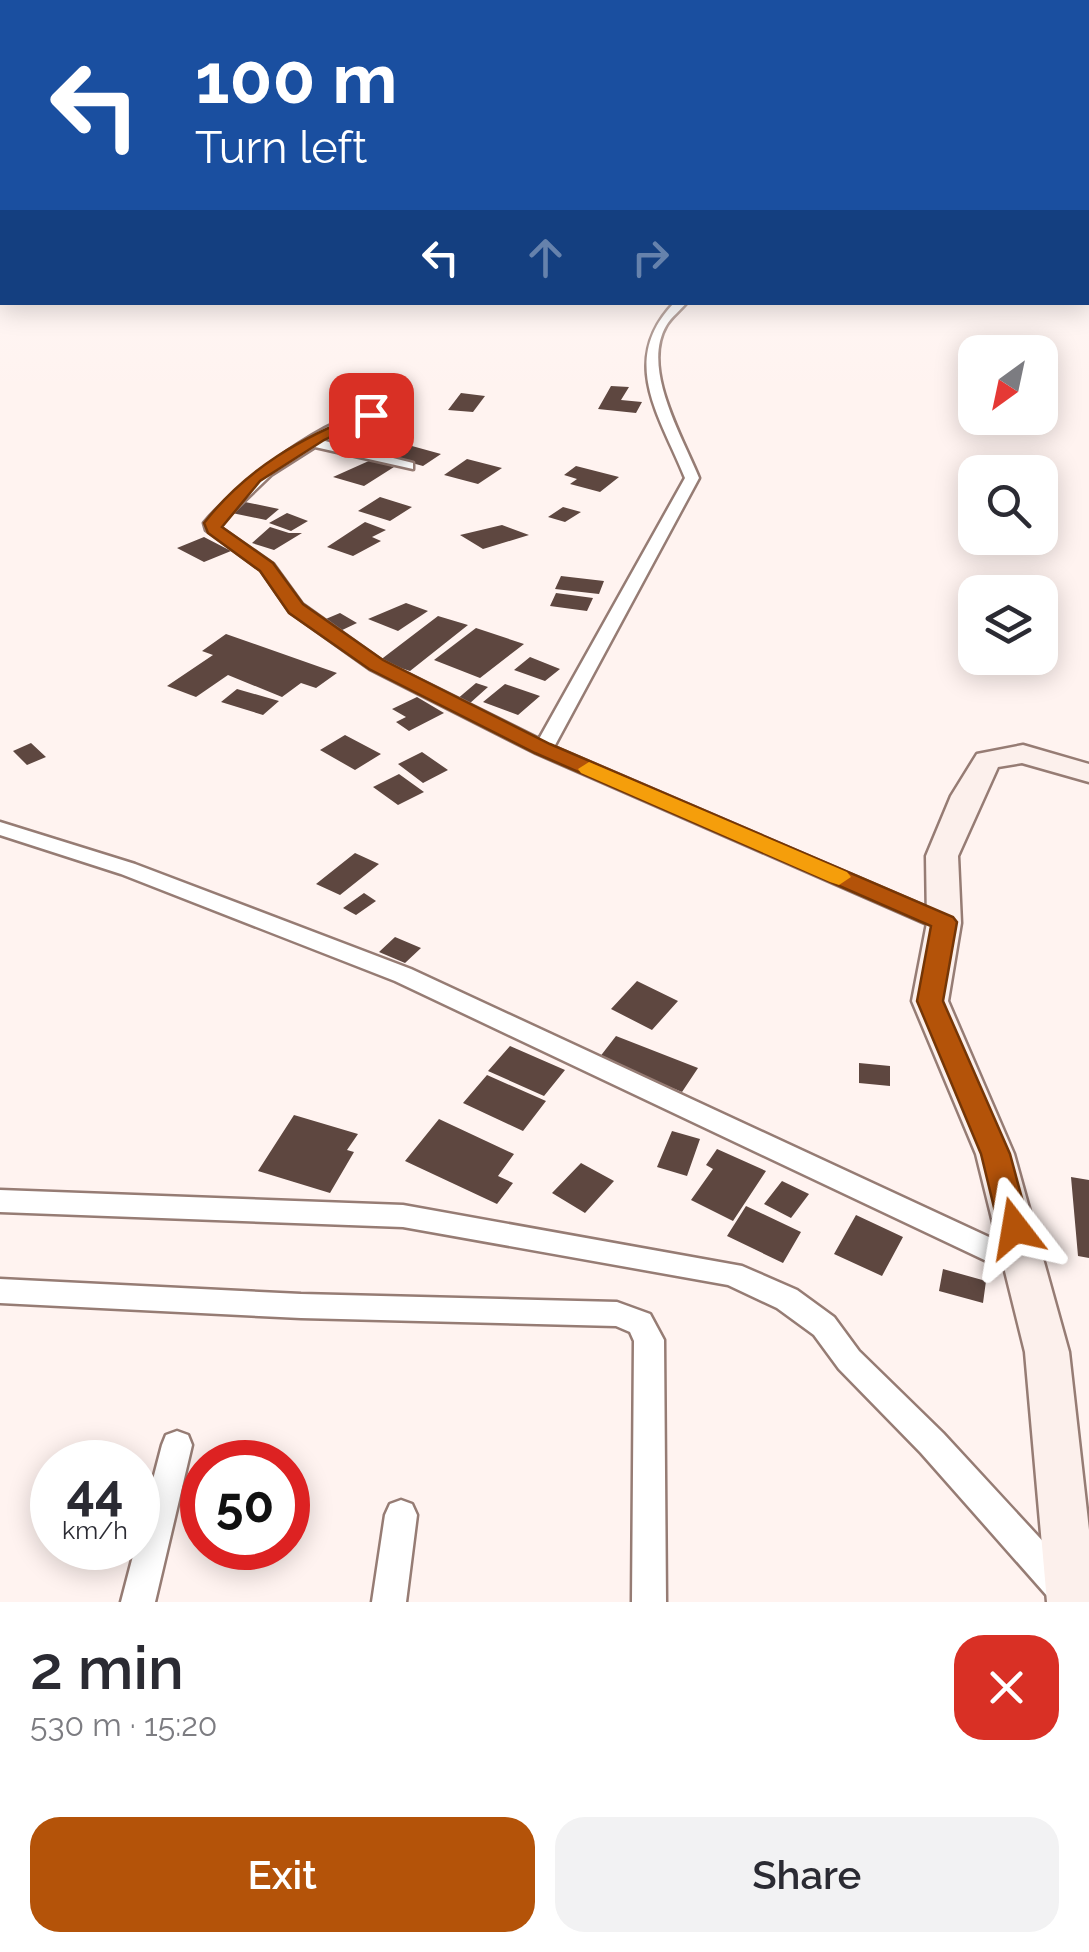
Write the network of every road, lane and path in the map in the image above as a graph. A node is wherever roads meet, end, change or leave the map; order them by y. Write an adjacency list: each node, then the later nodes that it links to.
1 (679, 305): 5 (street)
2 (371, 415): 3 (street)
3 (313, 442): 4 (street); 5 (street)
4 (408, 466)
5 (542, 748): 8 (street)
6 (1089, 773): 8 (main road)
7 (0, 828): 10 (street)
8 (944, 922): 10 (main road)
9 (0, 1201): 14 (street)
10 (1024, 1266): 14 (main road)
11 (0, 1291): 17 (street)
12 (177, 1445): 15 (street)
13 (401, 1515): 16 (street)
14 (1072, 1600)
15 (138, 1602)
16 (389, 1602)
17 (649, 1602)

